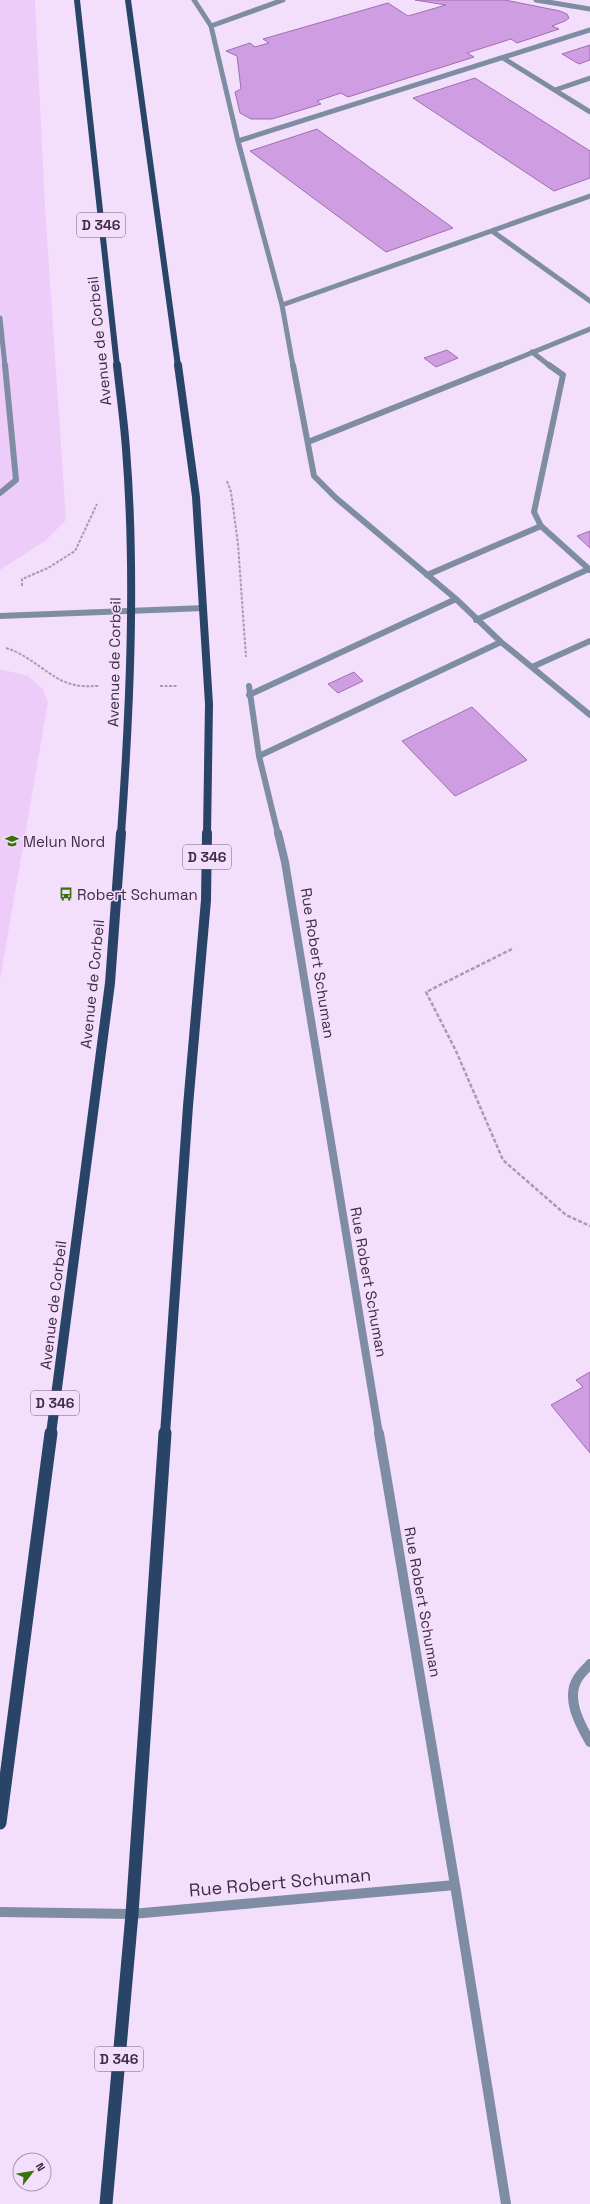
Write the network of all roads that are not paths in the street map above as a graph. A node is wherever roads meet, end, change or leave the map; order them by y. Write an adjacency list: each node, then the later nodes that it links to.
1 (77, 0): 28 (main road, Avenue de Corbeil / D 346)
2 (128, 0): 27 (main road, D 346)
3 (194, 0): 7 (street)
4 (283, 0): 7 (street)
5 (536, 0): 6 (street)
6 (590, 9)
7 (210, 26): 13 (street)
8 (590, 30): 9 (street)
9 (503, 58): 11 (street); 13 (street)
10 (590, 78): 11 (street)
11 (555, 90): 12 (street)
12 (590, 112)
13 (238, 142): 17 (street)
14 (590, 196): 15 (street)
15 (492, 231): 16 (street); 17 (street)
16 (590, 301)
17 (282, 306): 21 (street)
18 (0, 318): 22 (street)
19 (590, 329): 20 (street)
20 (532, 352): 21 (street); 23 (street)
21 (308, 442): 25 (street)
22 (0, 492)
23 (541, 526): 24 (street); 25 (street)
24 (590, 570): 30 (street)
25 (427, 575): 26 (street)
26 (456, 599): 30 (street); 35 (street)
27 (204, 608): 28 (street); 43 (main road, D 346)
28 (130, 610): 29 (street); 40 (main road, Avenue de Corbeil / D 346)
29 (0, 616)
30 (476, 620): 32 (street)
31 (590, 641): 33 (street)
32 (501, 642): 33 (street); 37 (street)
33 (532, 667): 36 (street)
34 (249, 686): 35 (street, Rue Robert Schuman)
35 (249, 695): 37 (street, Rue Robert Schuman)
36 (590, 715)
37 (259, 756): 41 (street, Rue Robert Schuman)
38 (590, 1664): 39 (street)
39 (590, 1742)
40 (0, 1823)
41 (455, 1885): 43 (street, Rue Robert Schuman); 45 (street, Rue Robert Schuman)
42 (0, 1912): 43 (street, Rue Robert Schuman)
43 (132, 1914): 44 (main road, D 346)
44 (106, 2204)
45 (506, 2204)

